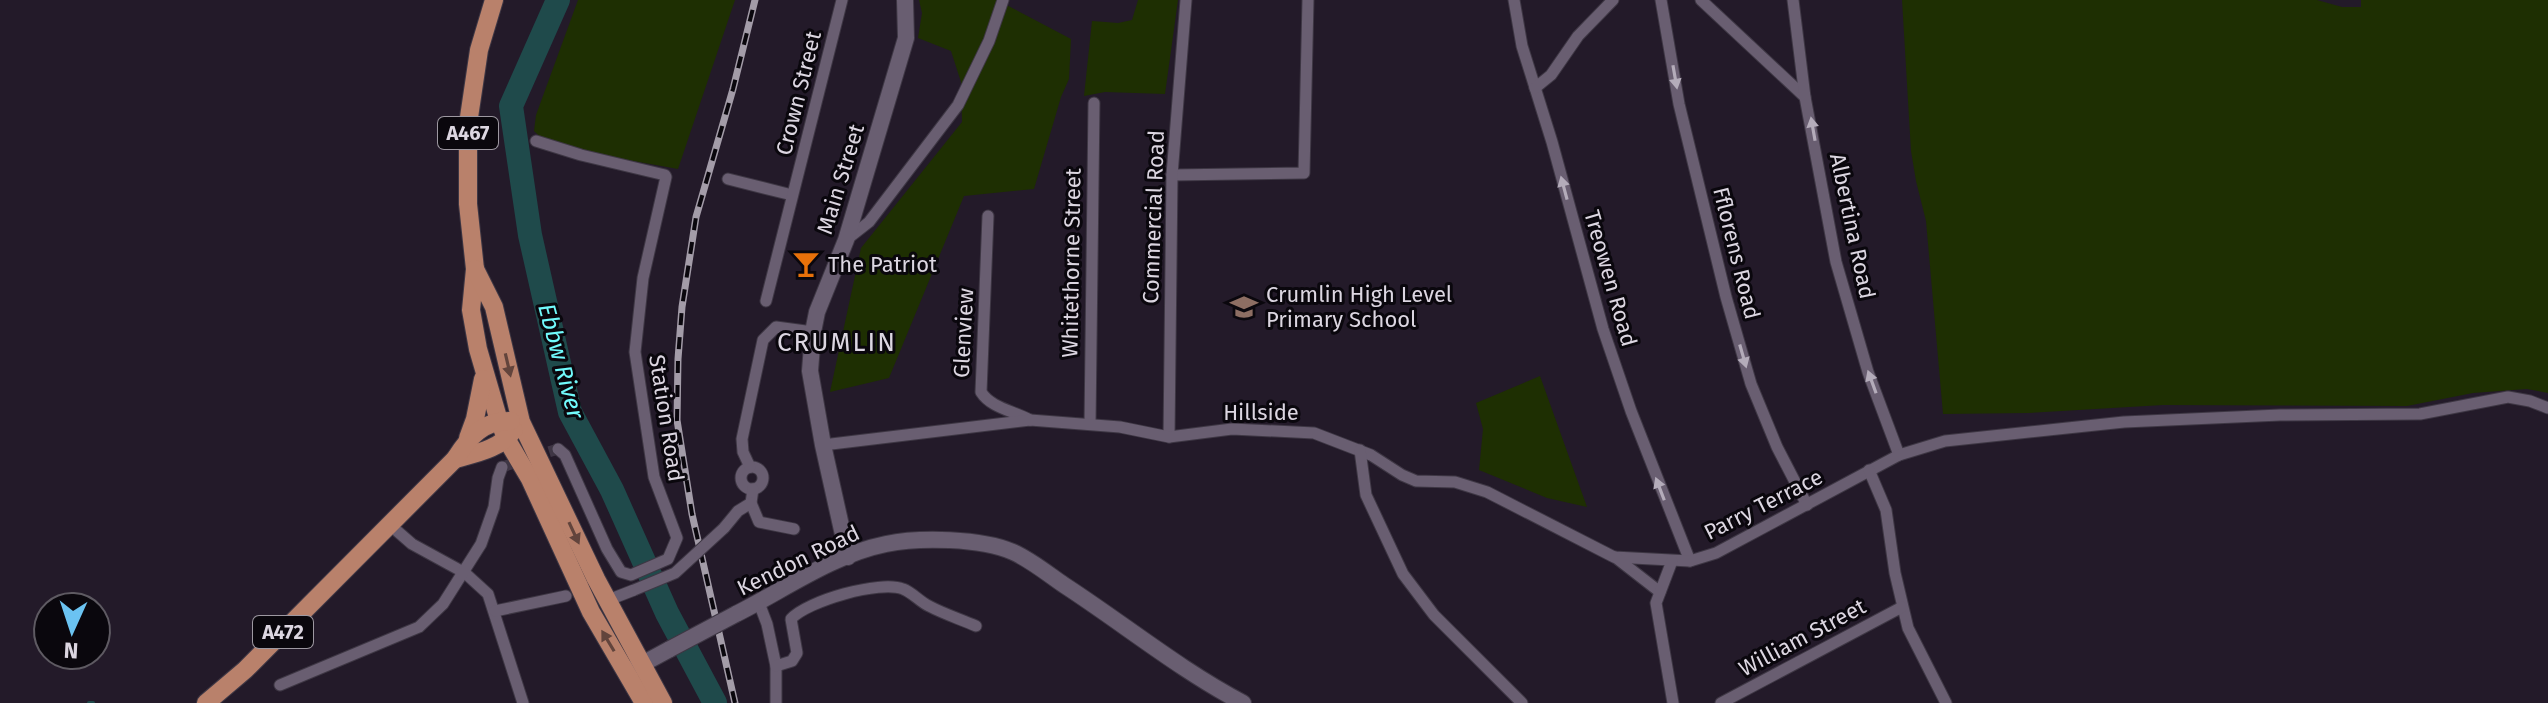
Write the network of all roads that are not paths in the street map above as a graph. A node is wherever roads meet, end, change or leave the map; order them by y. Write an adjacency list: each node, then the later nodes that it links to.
1 (494, 0): 21 (main road, A467)
2 (842, 0): 18 (street, Crown Street)
3 (905, 0): 20 (main road, Main Street)
4 (1003, 0): 20 (street)
5 (1186, 0): 16 (street, Commercial Road)
6 (1308, 0): 16 (street)
7 (1514, 0): 12 (street, Treowen Road)
8 (1613, 0): 12 (street)
9 (1661, 0): 41 (street, Fflorens Road, one-way to 41)
10 (1701, 0): 13 (street)
11 (1793, 0): 13 (street, Albertina Road)
12 (1535, 88): 47 (street, Treowen Road, one-way to 12)
13 (1805, 97): 36 (street, Albertina Road, one-way to 13)
14 (1094, 103): 29 (street, Whitethorne Street)
15 (536, 141): 34 (street, Station Road)
16 (1172, 175): 30 (street, Commercial Road)
17 (728, 179): 18 (street)
18 (792, 195): 22 (street, Crown Street)
19 (988, 216): 26 (street, Glenview)
20 (846, 240): 23 (main road, Main Street)
21 (475, 269): 24 (main road, A467); 28 (main road, A467, one-way to 28)
22 (766, 301)
23 (813, 332): 33 (main road, Main Street); 40 (street)
24 (484, 373): 27 (main road, A467); 31 (main road)
25 (2548, 408): 36 (street, Parry Terrace)
26 (1030, 420): 29 (street, Hillside); 33 (street, Hillside)
27 (499, 421): 28 (main road); 31 (main road, A472); 32 (main road, A467)
28 (521, 422): 32 (main road); 57 (main road, A467, one-way to 57)
29 (1090, 424): 30 (street, Hillside)
30 (1169, 437): 35 (street, Hillside)
31 (468, 438): 37 (main road, A472)
32 (507, 440): 37 (main road, A472); 57 (main road, A467, one-way to 32)
33 (823, 445): 44 (main road, Main Street)
34 (558, 449)
35 (1360, 450): 45 (street, Hillside); 65 (street)
36 (1899, 455): 39 (street, Parry Terrace)
37 (455, 459): 42 (main road, A472)
38 (502, 467): 48 (street)
39 (1869, 470): 41 (street, Parry Terrace); 53 (street)
40 (751, 503): 43 (street); 51 (street, bridge)
41 (1807, 505): 47 (street, Parry Terrace)
42 (389, 524): 48 (street); 59 (main road, A472)
43 (794, 529)
44 (848, 557): 52 (main road, Kendon Road); 64 (main road, Kendon Road)
45 (1614, 557): 46 (street, Hillside); 49 (street)
46 (1672, 561): 47 (street, Parry Terrace); 49 (street)
47 (1690, 561)
48 (465, 573): 54 (street); 58 (street)
49 (1660, 592): 66 (street)
50 (566, 596): 54 (street)
51 (616, 597)
52 (759, 603): 56 (street); 57 (main road, Kendon Road, bridge)
53 (1902, 607): 67 (street, William Street); 68 (street)
54 (495, 611): 60 (street)
55 (976, 626): 56 (street)
56 (776, 666): 63 (street)
57 (634, 668): 61 (main road, A467); 62 (main road, A467)
58 (280, 685)
59 (206, 703)
60 (523, 703)
61 (644, 703)
62 (663, 703)
63 (776, 703)
64 (1243, 703)
65 (1522, 703)
66 (1673, 703)
67 (1721, 703)
68 (1946, 703)

